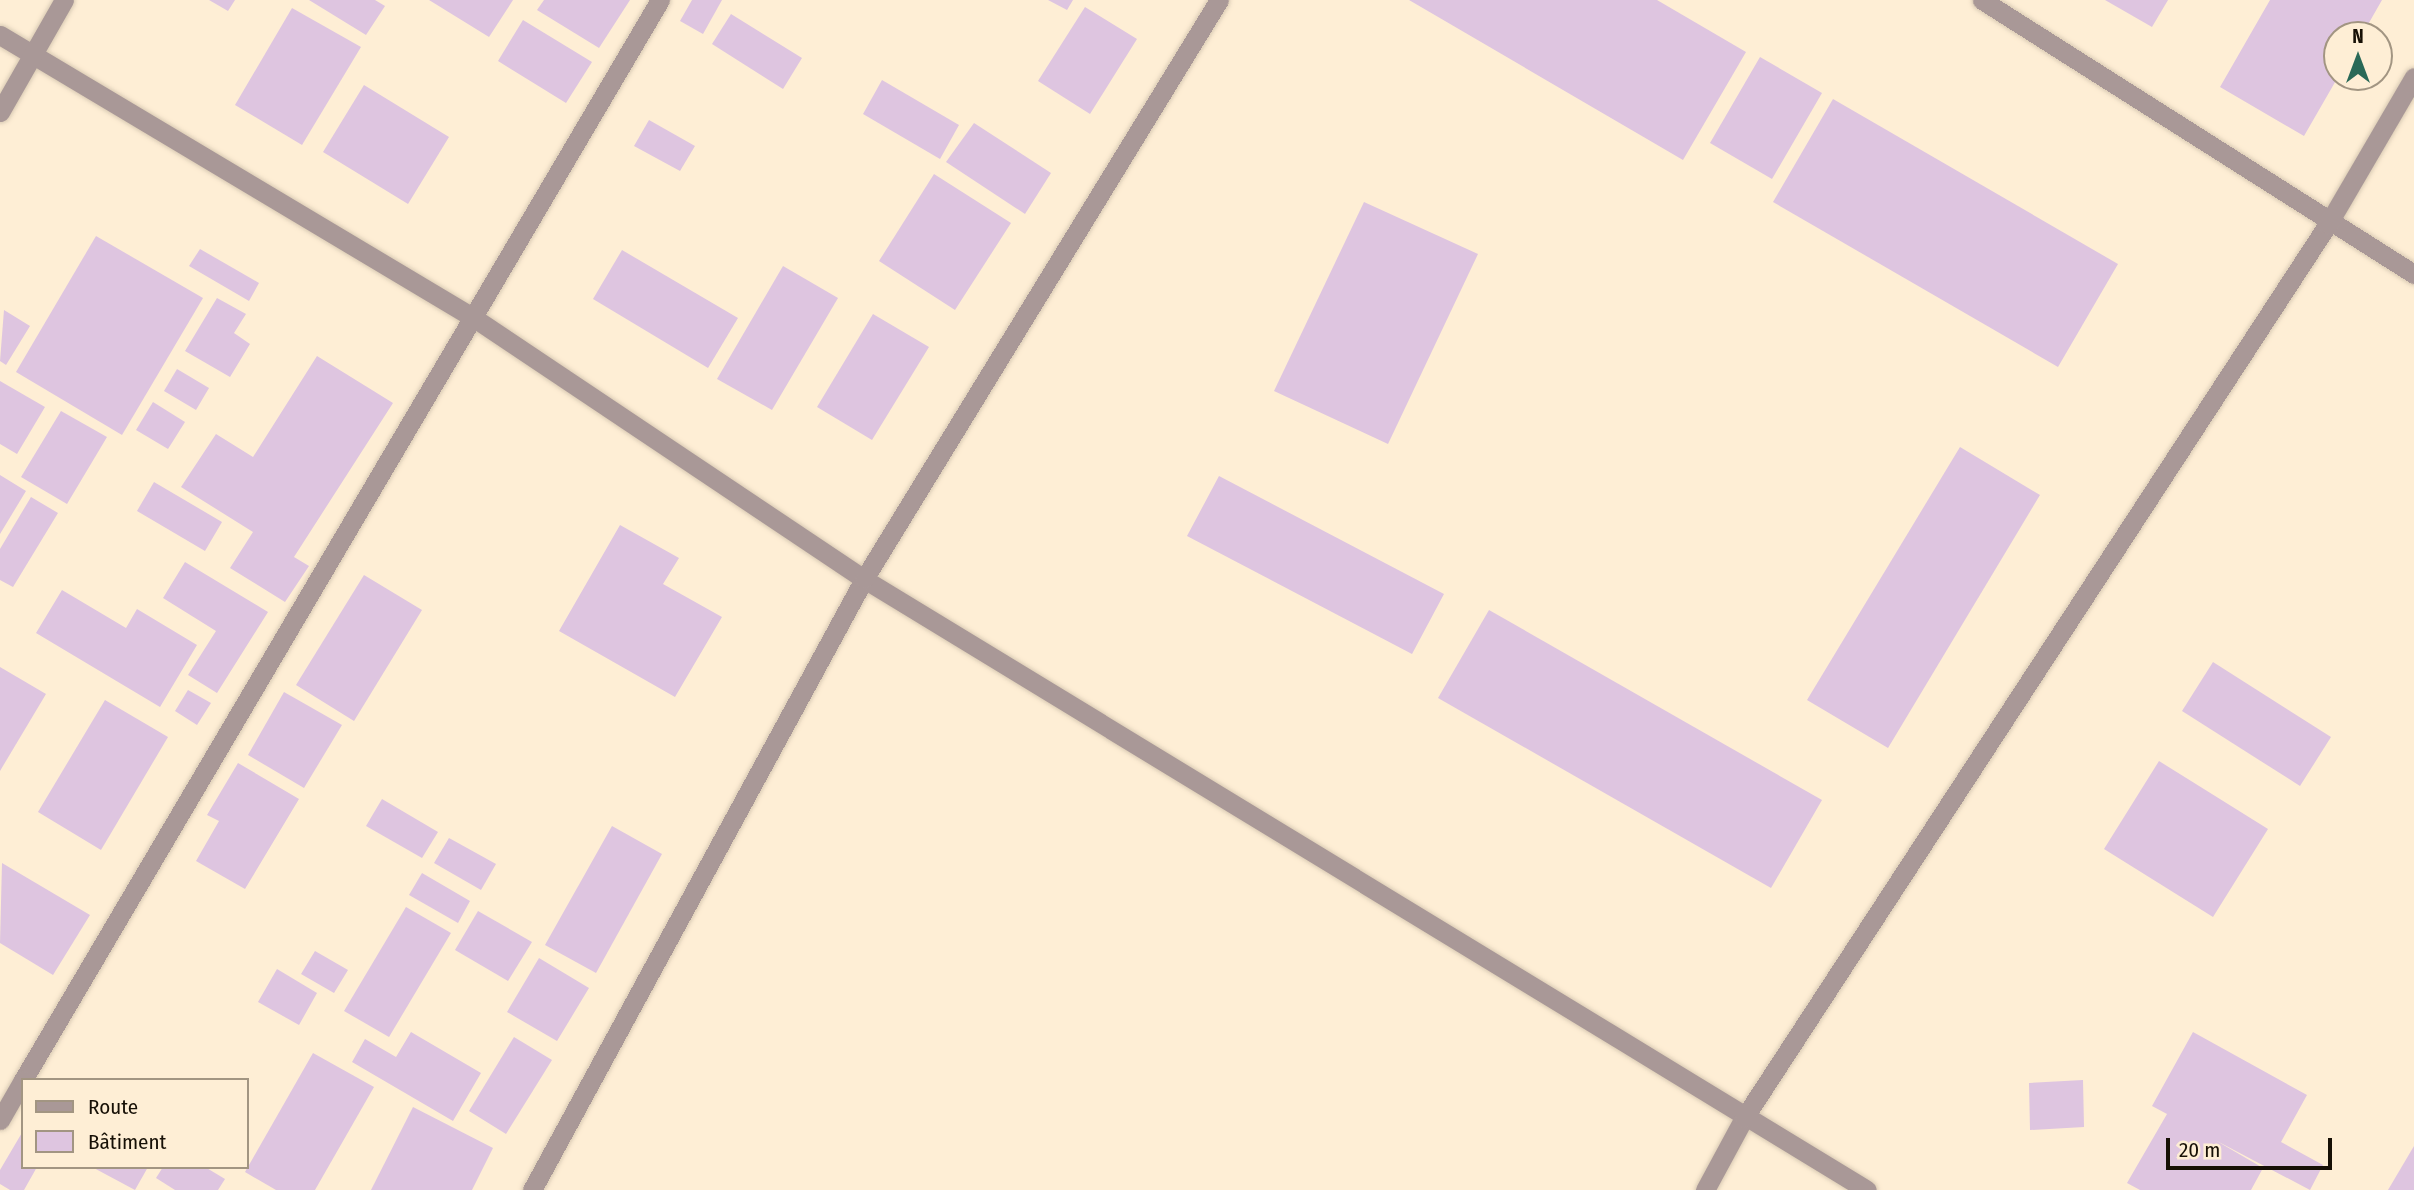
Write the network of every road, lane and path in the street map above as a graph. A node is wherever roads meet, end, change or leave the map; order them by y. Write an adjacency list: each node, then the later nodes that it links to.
1 (64, 0): 7 (street)
2 (660, 0): 12 (street)
3 (1219, 0): 13 (street)
4 (1982, 0): 5 (street)
5 (2006, 7): 10 (street)
6 (0, 35): 7 (street)
7 (33, 55): 9 (street); 12 (street)
8 (2414, 77): 10 (street)
9 (0, 112)
10 (2328, 224): 11 (street); 16 (street)
11 (2414, 274)
12 (474, 318): 13 (street); 14 (street)
13 (864, 579): 16 (street); 18 (street)
14 (24, 1078)
15 (21, 1083): 17 (street)
16 (1744, 1118): 19 (street); 20 (street)
17 (0, 1120)
18 (532, 1190)
19 (1705, 1190)
20 (1867, 1190)

